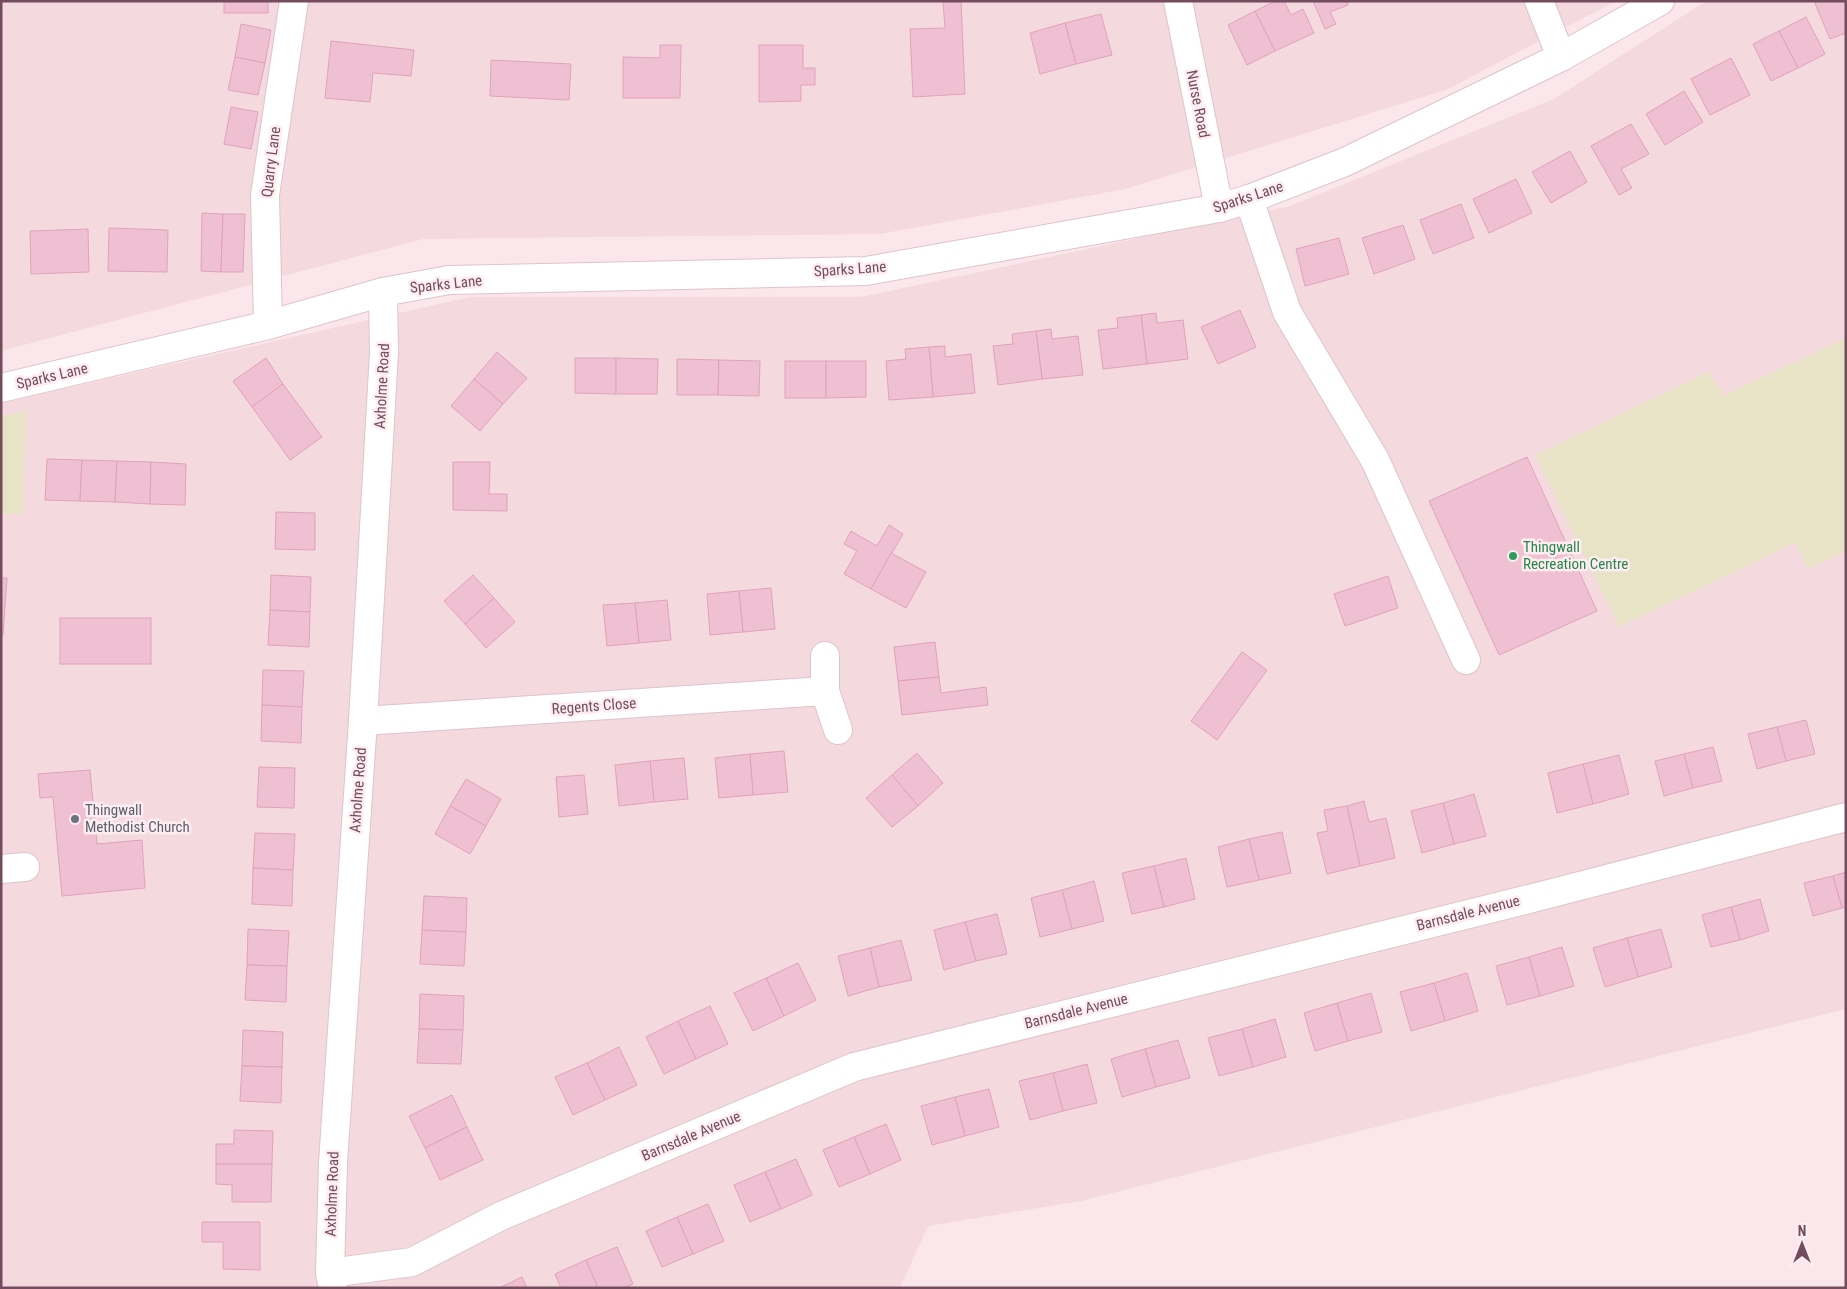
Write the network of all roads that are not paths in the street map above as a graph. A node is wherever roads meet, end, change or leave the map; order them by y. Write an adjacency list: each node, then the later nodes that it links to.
1 (294, 1): 9 (street, Quarry Lane)
2 (1178, 1): 7 (street, Nurse Road)
3 (1539, 1): 5 (street)
4 (1660, 1): 5 (street, Sparks Lane)
5 (1561, 57): 6 (street, Sparks Lane)
6 (1250, 199): 7 (street, Sparks Lane); 12 (street)
7 (1219, 208): 8 (street, Sparks Lane)
8 (383, 292): 9 (street, Sparks Lane); 14 (street, Axholme Road)
9 (268, 325): 10 (street, Sparks Lane)
10 (1, 388)
11 (825, 656): 13 (street)
12 (1466, 660)
13 (825, 691): 14 (street, Regents Close); 15 (street)
14 (363, 721): 17 (street, Axholme Road)
15 (838, 730)
16 (1846, 817): 17 (street, Barnsdale Avenue)
17 (331, 1280)

